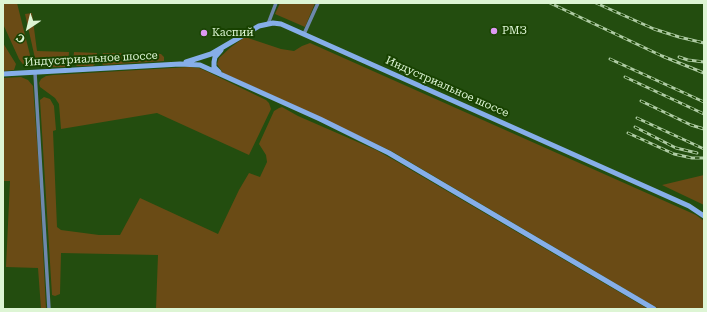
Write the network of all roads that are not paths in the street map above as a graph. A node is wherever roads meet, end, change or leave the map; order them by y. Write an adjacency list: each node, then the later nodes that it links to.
1 (276, 3): 3 (street)
2 (318, 3): 4 (street)
3 (268, 24): 4 (main road, Индустриальное шоссе); 5 (main road, Индустриальное шоссе)
4 (304, 34): 10 (main road, Индустриальное шоссе)
5 (229, 43): 6 (main road, Индустриальное шоссе); 9 (main road)
6 (180, 64): 7 (main road, Индустриальное шоссе); 9 (main road, Индустриальное шоссе)
7 (35, 73): 8 (main road, Индустриальное шоссе); 11 (street)
8 (3, 74)
9 (222, 75): 12 (main road, Индустриальное шоссе)
10 (704, 216)
11 (50, 309)
12 (654, 309)

